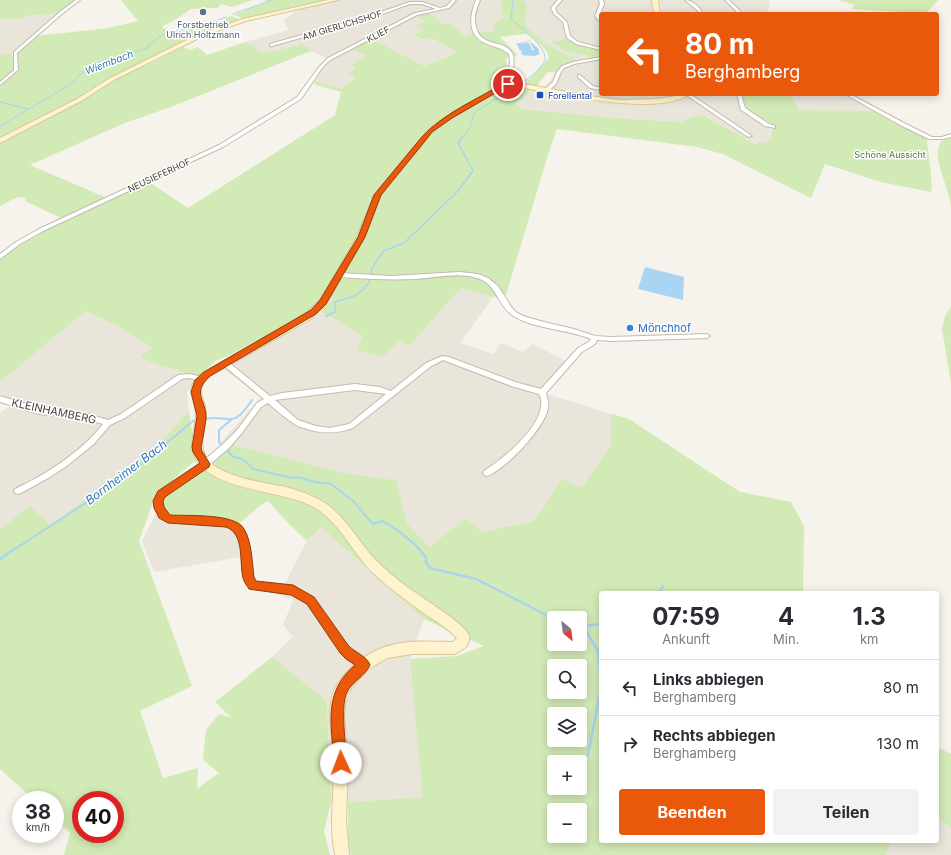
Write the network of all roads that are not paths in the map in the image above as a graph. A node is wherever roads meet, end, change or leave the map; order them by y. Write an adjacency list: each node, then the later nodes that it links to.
1 (78, 0): 21 (street)
2 (335, 0): 32 (street)
3 (454, 0): 11 (street, KLIEF)
4 (478, 0): 22 (street)
5 (560, 0): 17 (street)
6 (601, 0): 15 (street)
7 (655, 0): 12 (street)
8 (687, 0): 13 (street)
9 (727, 0): 14 (street)
10 (414, 1): 11 (street, AM GIERLICHSHOF); 16 (street, AM GIERLICHSHOF)
11 (440, 9): 20 (street, KLIEF)
12 (658, 12)
13 (701, 12)
14 (739, 12)
15 (599, 19)
16 (271, 45)
17 (599, 48)
18 (599, 58): 24 (street)
19 (579, 76): 23 (street)
20 (311, 83): 33 (street, NEUSIEFERHOF)
21 (0, 84)
22 (508, 84): 24 (street); 34 (street)
23 (599, 89)
24 (546, 90): 25 (street)
25 (675, 96)
26 (687, 96): 31 (street)
27 (740, 96): 29 (street)
28 (851, 96): 30 (street)
29 (773, 127)
30 (951, 135)
31 (750, 136)
32 (0, 141)
33 (0, 257)
34 (340, 274): 36 (street); 37 (street)
35 (707, 336): 36 (street)
36 (594, 338): 39 (street)
37 (226, 363): 38 (street); 42 (street)
38 (201, 379): 43 (street, KLEINHAMBERG); 44 (street)
39 (542, 392): 40 (street); 45 (street)
40 (391, 394): 42 (street); 42 (street)
41 (0, 399): 43 (street, KLEINHAMBERG)
42 (270, 399): 44 (street)
43 (108, 423): 46 (street, KLEINHAMBERG)
44 (205, 464): 47 (street); 47 (street)
45 (487, 474)
46 (18, 491)
47 (365, 665): 48 (street)
48 (342, 855)

